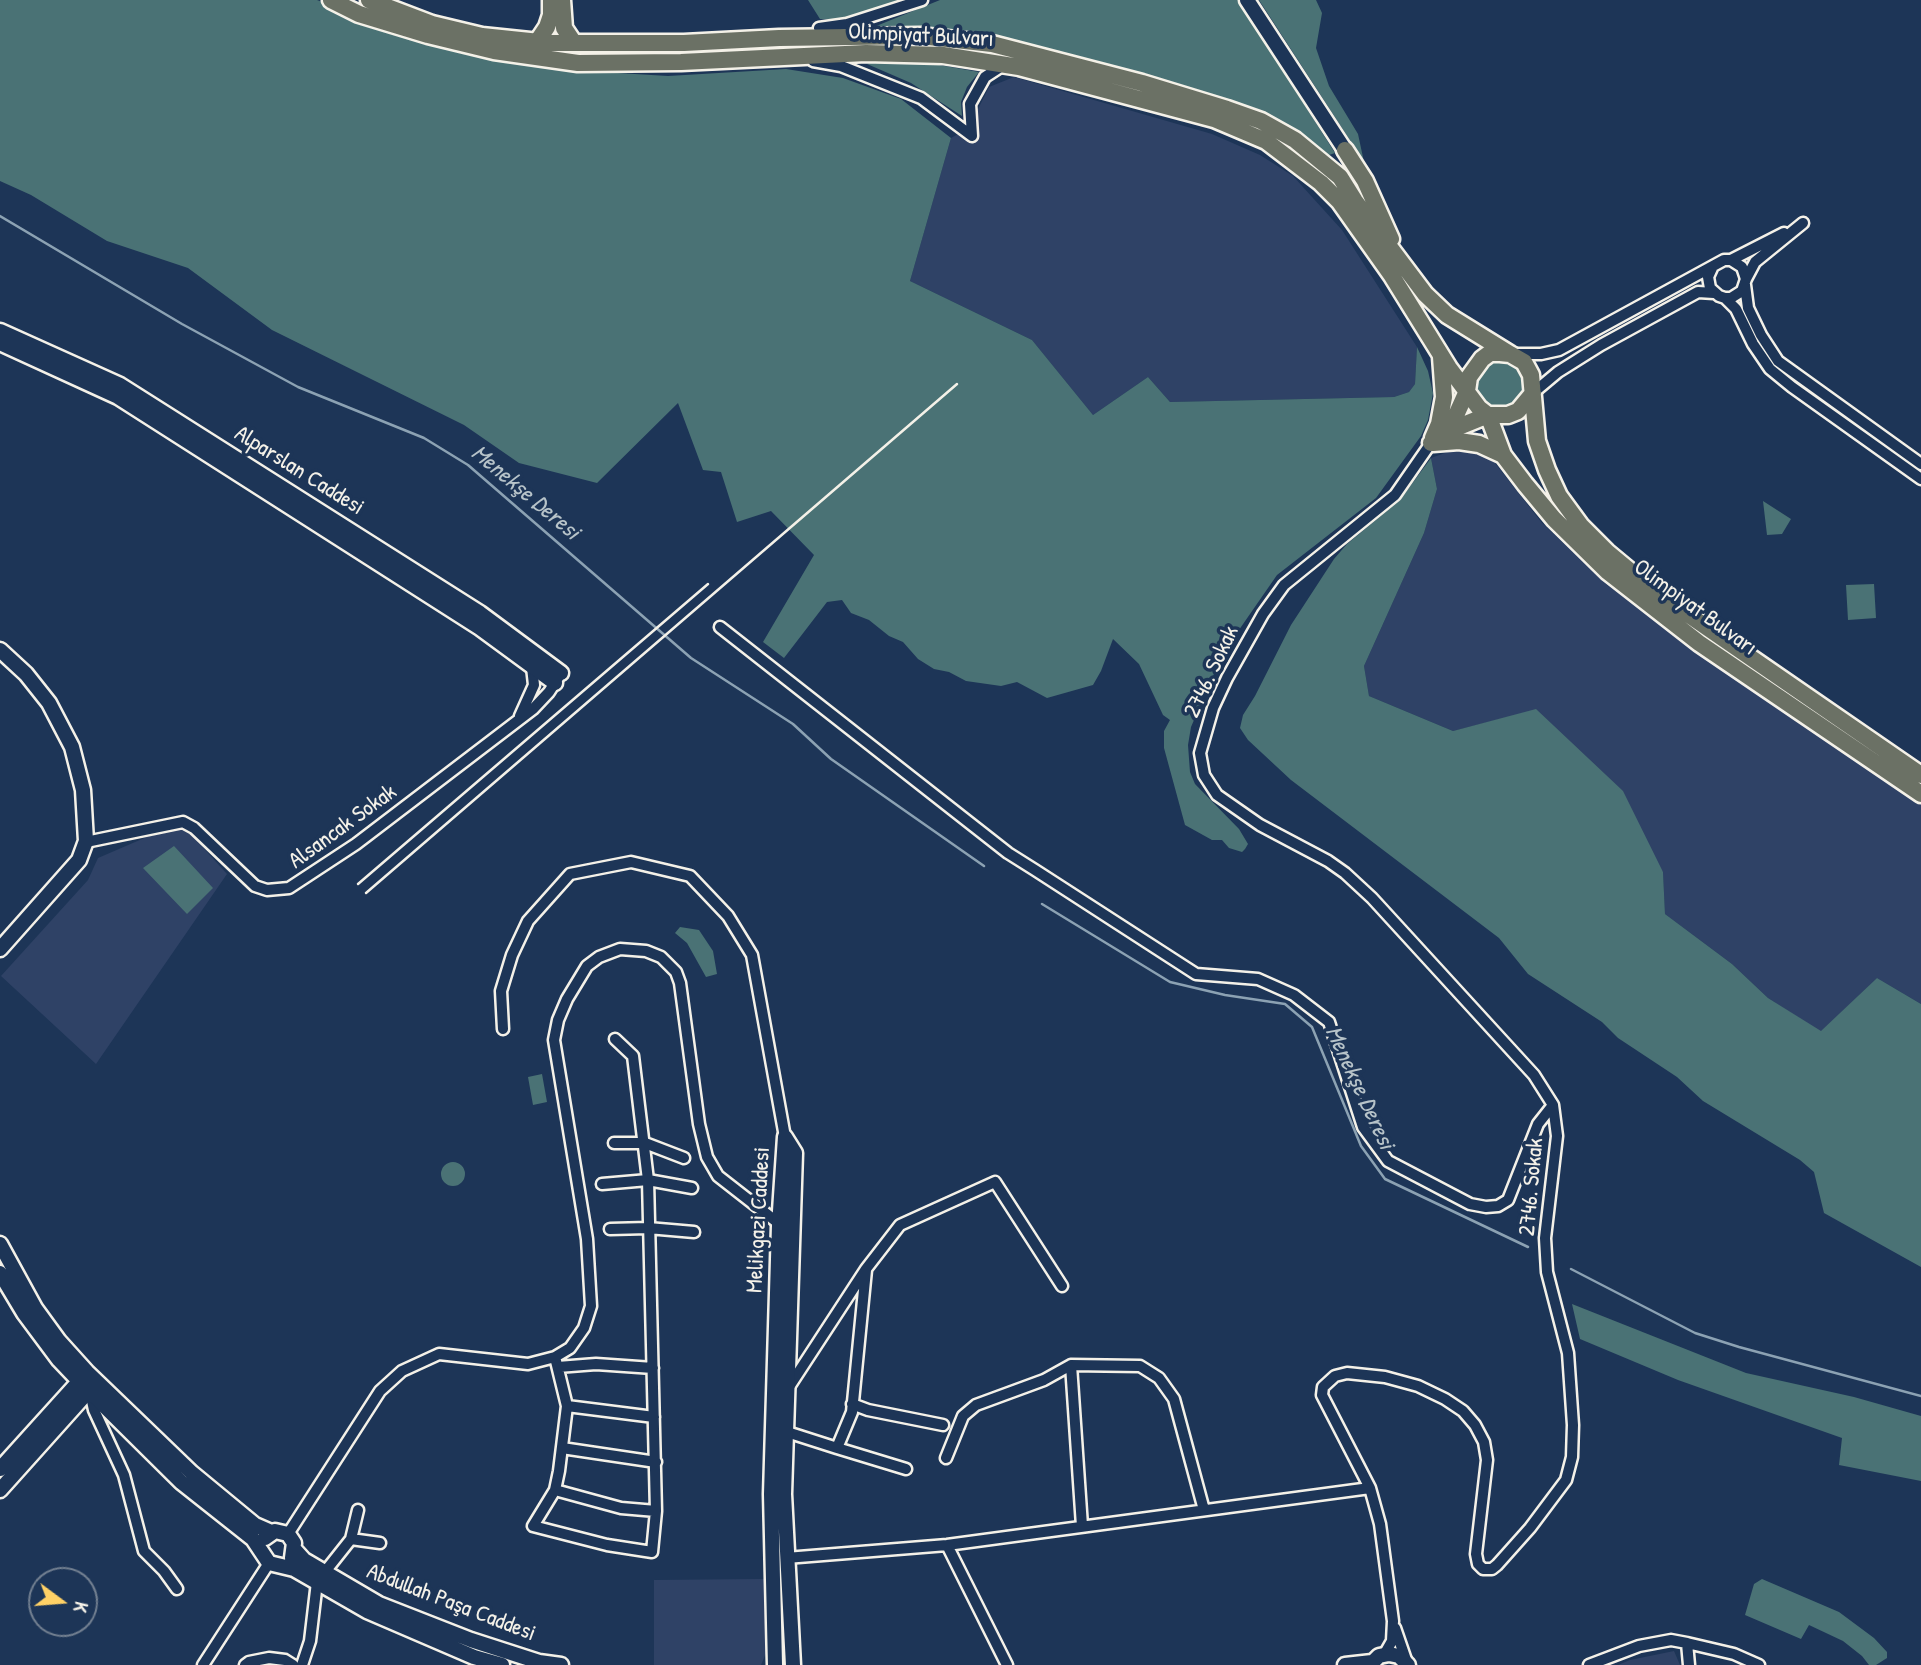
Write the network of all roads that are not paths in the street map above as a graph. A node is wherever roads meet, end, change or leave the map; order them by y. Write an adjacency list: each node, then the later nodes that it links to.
1 (331, 0): 10 (main road, Olimpiyat Bulvarı)
2 (369, 0): 8 (main road, Olimpiyat Bulvarı)
3 (551, 0): 8 (main road)
4 (562, 0): 9 (main road)
5 (922, 0): 7 (street)
6 (1247, 0): 12 (street)
7 (819, 28)
8 (537, 41): 9 (main road, Olimpiyat Bulvarı)
9 (573, 43): 13 (main road, Olimpiyat Bulvarı)
10 (781, 56): 11 (main road, Olimpiyat Bulvarı); 11 (street)
11 (1004, 64): 15 (main road, Olimpiyat Bulvarı)
12 (1345, 150): 13 (main road); 14 (main road); 17 (main road)
13 (1329, 167): 14 (main road, Olimpiyat Bulvarı)
14 (1355, 201): 15 (main road); 17 (main road, Olimpiyat Bulvarı)
15 (1358, 227): 24 (main road, Olimpiyat Bulvarı)
16 (1731, 260): 18 (street); 19 (street); 19 (street)
17 (1400, 261): 23 (main road, Olimpiyat Bulvarı)
18 (1713, 266): 20 (street); 23 (street)
19 (1745, 282): 21 (street); 30 (street)
20 (1714, 293): 21 (street); 26 (street)
21 (1725, 298): 31 (street)
22 (1, 336): 34 (street, Alparslan Caddesi); 35 (street, Alparslan Caddesi)
23 (1510, 354): 25 (main road); 26 (main road)
24 (1441, 356): 25 (main road, Olimpiyat Bulvarı); 28 (main road)
25 (1467, 391): 27 (main road); 28 (main road)
26 (1533, 393): 27 (main road); 37 (main road, Olimpiyat Bulvarı)
27 (1488, 415): 28 (main road); 29 (main road, Olimpiyat Bulvarı)
28 (1431, 443): 29 (main road); 43 (street, 2746. Sokak)
29 (1503, 455): 38 (main road, Olimpiyat Bulvarı)
30 (1921, 464)
31 (1921, 479)
32 (720, 627): 43 (street)
33 (0, 650): 39 (street)
34 (532, 667): 35 (street, Alparslan Caddesi); 36 (street)
35 (558, 678): 36 (street, Alsancak Sokak)
36 (520, 717): 39 (street, Alsancak Sokak)
37 (1921, 775)
38 (1921, 794)
39 (86, 842): 40 (street)
40 (0, 949)
41 (503, 1029): 44 (street)
42 (615, 1039): 46 (street)
43 (1553, 1105): 75 (street, 2746. Sokak)
44 (785, 1137): 51 (street, Melikgazi Caddesi)
45 (614, 1143): 46 (street)
46 (645, 1143): 47 (street); 48 (street)
47 (684, 1158)
48 (648, 1180): 49 (street); 50 (street); 52 (street)
49 (602, 1184)
50 (692, 1188)
51 (786, 1227): 59 (street); 63 (street, Melikgazi Caddesi)
52 (648, 1228): 53 (street); 54 (street); 61 (street)
53 (610, 1229)
54 (694, 1232)
55 (0, 1244): 62 (street)
56 (866, 1269): 58 (street); 63 (street); 64 (street)
57 (0, 1273): 62 (street)
58 (1062, 1286)
59 (556, 1362): 61 (street); 65 (street); 83 (street)
60 (1070, 1365): 71 (street); 79 (street); 81 (street)
61 (653, 1368): 66 (street)
62 (88, 1381): 73 (street); 76 (street); 82 (street); 87 (street); 93 (street)
63 (781, 1390): 68 (street, Melikgazi Caddesi); 104 (street, Melikgazi Caddesi)
64 (852, 1404): 67 (street); 70 (street)
65 (567, 1406): 66 (street); 69 (street)
66 (654, 1417): 72 (street)
67 (943, 1425)
68 (787, 1433): 70 (street); 89 (street, Melikgazi Caddesi)
69 (562, 1448): 72 (street); 77 (street)
70 (837, 1448): 74 (street)
71 (946, 1458)
72 (656, 1462): 80 (street)
73 (0, 1469)
74 (906, 1469)
75 (1370, 1488): 79 (street); 94 (street, 2746. Sokak)
76 (0, 1490)
77 (555, 1490): 80 (street); 80 (street)
78 (358, 1510): 84 (street)
79 (1204, 1510): 81 (street)
80 (656, 1511)
81 (1082, 1526): 86 (street)
82 (271, 1532): 83 (street); 87 (street)
83 (288, 1534): 88 (street)
84 (351, 1539): 85 (street); 92 (street)
85 (380, 1543)
86 (947, 1545): 89 (street); 106 (street)
87 (261, 1549): 90 (street)
88 (295, 1550): 91 (street); 92 (street, Abdullah Paşa Caddesi)
89 (786, 1558): 105 (street, Melikgazi Caddesi)
90 (269, 1563): 91 (street); 98 (street)
91 (284, 1565): 92 (street, Abdullah Paşa Caddesi)
92 (321, 1578): 101 (street); 102 (street, Abdullah Paşa Caddesi); 103 (street, Abdullah Paşa Caddesi)
93 (177, 1589)
94 (1393, 1621): 96 (street); 97 (street)
95 (1687, 1643): 108 (street); 109 (street); 110 (street)
96 (1375, 1661): 97 (street); 107 (street)
97 (1408, 1664)
98 (203, 1665)
99 (245, 1665): 100 (street)
100 (293, 1665)
101 (302, 1665)
102 (502, 1665)
103 (561, 1665)
104 (775, 1665)
105 (793, 1665)
106 (1007, 1665)
107 (1345, 1665)
108 (1589, 1665)
109 (1689, 1665)
110 (1759, 1665)

